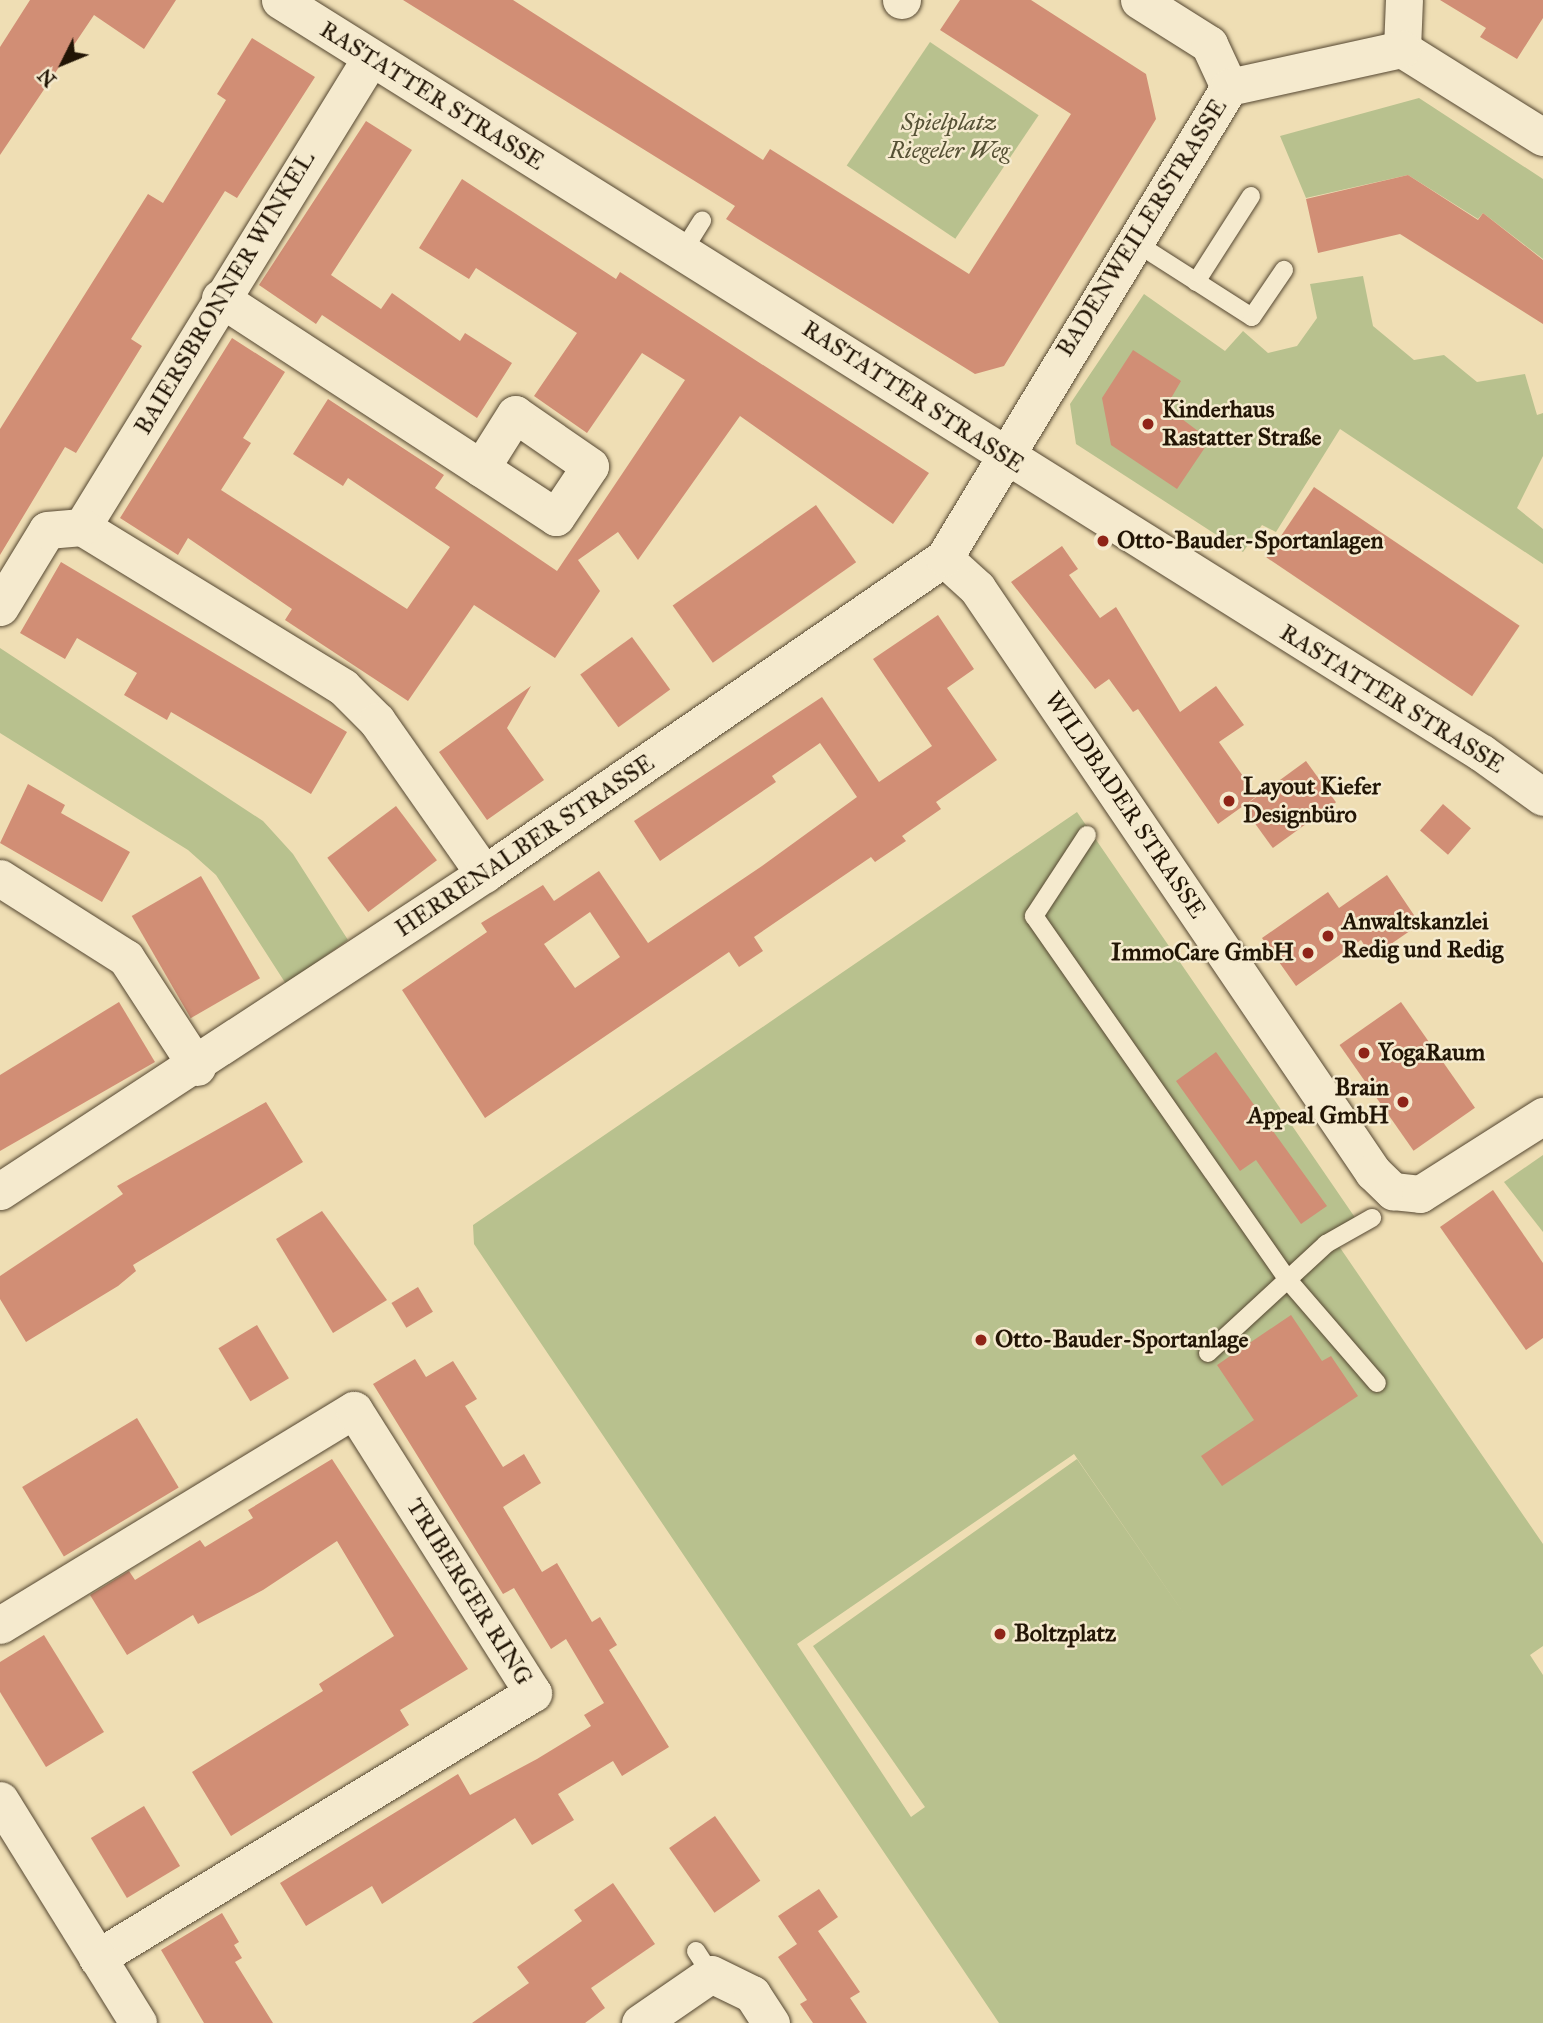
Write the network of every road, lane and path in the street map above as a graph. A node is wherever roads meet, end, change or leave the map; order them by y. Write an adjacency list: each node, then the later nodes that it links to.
1 (280, 0): 5 (street, RASTATTER STRASSE)
2 (1139, 0): 6 (street)
3 (1404, 0): 4 (street)
4 (1402, 49): 6 (street, BADENWEILERSTRASSE); 7 (street)
5 (370, 59): 11 (street, RASTATTER STRASSE); 14 (street, BAIERSBRONNER WINKEL)
6 (1229, 87): 10 (street, BADENWEILERSTRASSE)
7 (1543, 137)
8 (1251, 196): 13 (lane)
9 (702, 220): 11 (lane)
10 (1133, 241): 13 (lane); 15 (street, BADENWEILERSTRASSE)
11 (683, 251): 15 (street, RASTATTER STRASSE)
12 (1284, 270): 13 (lane)
13 (1196, 282)
14 (220, 298): 16 (street); 17 (street, BAIERSBRONNER WINKEL)
15 (1001, 453): 18 (street, HERRENALBER STRASSE); 20 (street, RASTATTER STRASSE)
16 (481, 468)
17 (82, 527): 19 (street); 22 (street)
18 (944, 558): 22 (street, HERRENALBER STRASSE); 25 (street, WILDBADER STRASSE)
19 (0, 607)
20 (1543, 797)
21 (1087, 835): 28 (lane)
22 (484, 874): 24 (street, HERRENALBER STRASSE)
23 (0, 878): 24 (street)
24 (197, 1067): 26 (street, HERRENALBER STRASSE)
25 (1543, 1116)
26 (0, 1191)
27 (1372, 1217): 28 (lane)
28 (1288, 1280): 29 (lane); 30 (lane)
29 (1208, 1353)
30 (1377, 1383)
31 (0, 1625): 33 (street, TRIBERGER RING)
32 (0, 1800): 33 (street)
33 (97, 1958): 34 (street)
34 (138, 2023)
35 (640, 2023): 36 (street)
36 (772, 2023)

